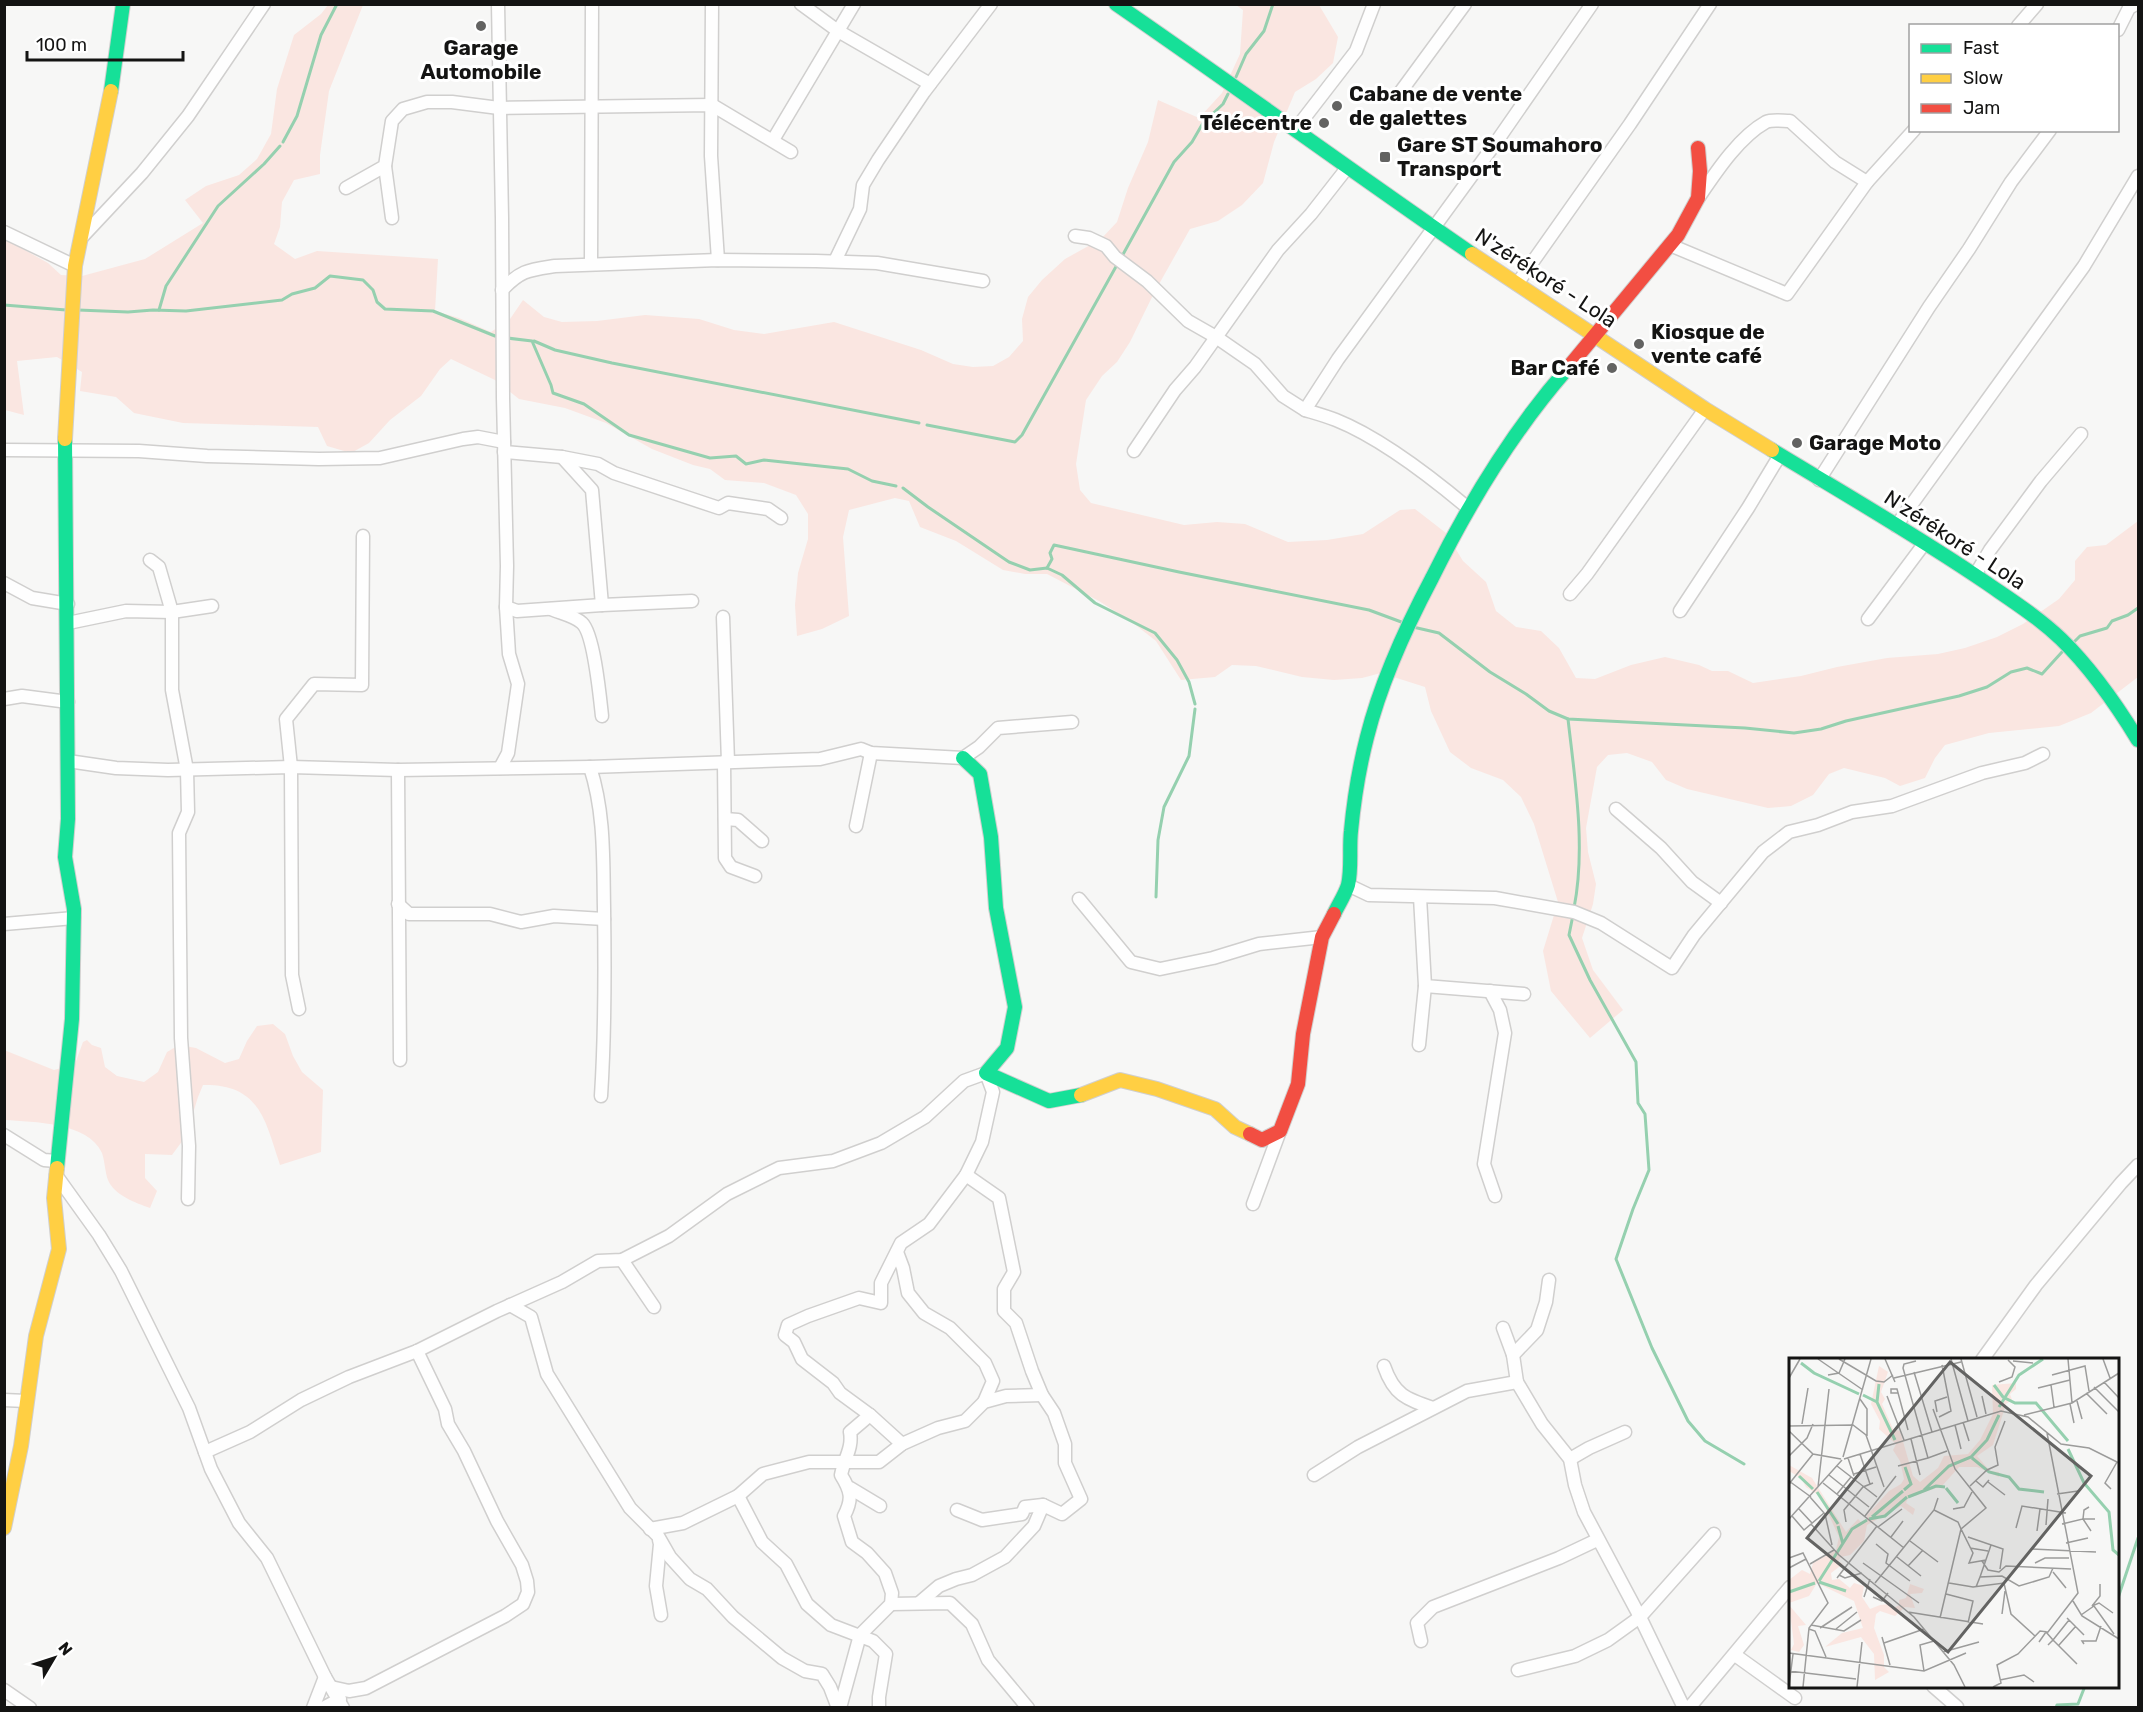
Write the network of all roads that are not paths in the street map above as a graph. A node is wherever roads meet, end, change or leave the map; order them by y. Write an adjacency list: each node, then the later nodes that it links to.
1 (123, 4): 40 (main road)
2 (264, 4): 40 (street)
3 (498, 4): 23 (street)
4 (592, 4): 22 (street)
5 (712, 4): 21 (street)
6 (801, 4): 18 (street)
7 (854, 4): 18 (street)
8 (991, 4): 19 (street)
9 (1374, 4): 24 (street)
10 (1465, 4): 20 (street)
11 (1592, 4): 37 (street)
12 (1710, 4): 47 (street)
13 (2037, 4): 16 (street)
14 (1119, 5): 24 (main road, N'zérékoré - Lola)
15 (2132, 8): 17 (street)
16 (2020, 24)
17 (2119, 28)
18 (838, 31): 19 (street); 27 (street)
19 (930, 84): 43 (street)
20 (1399, 94)
21 (712, 105): 22 (street); 27 (street); 42 (street)
22 (592, 107): 23 (street); 44 (street)
23 (499, 108): 30 (street); 48 (street)
24 (1295, 130): 31 (main road, N'zérékoré - Lola)
25 (1912, 132): 33 (street)
26 (2048, 132): 60 (street)
27 (773, 140): 29 (street)
28 (1698, 148): 35 (main road)
29 (792, 152)
30 (385, 166): 34 (street); 36 (street)
31 (1347, 168): 37 (main road, N'zérékoré - Lola); 50 (street)
32 (2139, 176): 63 (street)
33 (1867, 182): 35 (street); 41 (street)
34 (346, 188)
35 (1698, 198): 41 (main road)
36 (392, 218)
37 (1432, 227): 47 (main road, N'zérékoré - Lola); 52 (street)
38 (4, 232): 45 (street)
39 (1076, 236): 50 (street)
40 (82, 237): 45 (main road)
41 (1670, 245): 49 (main road)
42 (718, 260): 43 (street); 44 (street)
43 (835, 261): 46 (street)
44 (591, 264): 48 (street)
45 (75, 266): 55 (main road)
46 (983, 281)
47 (1517, 284): 49 (main road, N'zérékoré - Lola)
48 (502, 290): 54 (street)
49 (1596, 336): 51 (main road, N'zérékoré - Lola); 61 (main road)
50 (1216, 337): 52 (street); 57 (street)
51 (1705, 409): 59 (main road, N'zérékoré - Lola); 69 (street)
52 (1305, 410): 61 (street)
53 (2081, 434): 67 (street)
54 (504, 447): 55 (street); 58 (street); 74 (street)
55 (65, 449): 56 (street); 71 (main road)
56 (4, 450)
57 (1134, 452)
58 (562, 456): 62 (street); 72 (street)
59 (1780, 456): 60 (main road, N'zérékoré - Lola); 76 (street)
60 (1820, 480): 63 (main road, N'zérékoré - Lola)
61 (1468, 508): 101 (main road)
62 (781, 518)
63 (1896, 526): 65 (main road, N'zérékoré - Lola)
64 (363, 536): 91 (street)
65 (1924, 544): 67 (main road, N'zérékoré - Lola); 79 (street)
66 (150, 560): 77 (street)
67 (1975, 575): 85 (main road, N'zérékoré - Lola)
68 (4, 583): 71 (street)
69 (1570, 594)
70 (692, 602): 72 (street)
71 (68, 604): 80 (main road)
72 (603, 605): 75 (street)
73 (212, 606): 77 (street)
74 (506, 607): 75 (street); 93 (street)
75 (550, 608): 83 (street)
76 (1680, 611)
77 (172, 612): 80 (street); 94 (street)
78 (723, 617): 90 (street)
79 (1868, 619)
80 (68, 623): 82 (main road)
81 (4, 699): 82 (street)
82 (68, 702): 89 (main road)
83 (602, 716)
84 (1072, 722): 88 (street)
85 (2139, 740)
86 (871, 753): 88 (street); 90 (street); 98 (street)
87 (2043, 754): 104 (street)
88 (963, 758): 116 (main road)
89 (68, 761): 94 (street); 106 (main road)
90 (726, 762): 92 (street); 97 (street)
91 (291, 767): 94 (street); 95 (street); 113 (street)
92 (591, 767): 93 (street); 107 (street)
93 (500, 768): 95 (street)
94 (187, 770): 124 (street)
95 (398, 770): 105 (street)
96 (1616, 809): 104 (street)
97 (725, 819): 99 (street); 100 (street)
98 (856, 826)
99 (762, 841)
100 (755, 876)
101 (1348, 885): 102 (street); 109 (main road)
102 (1420, 897): 104 (street); 110 (street)
103 (1079, 899): 109 (street)
104 (1721, 903)
105 (398, 904): 107 (street); 115 (street)
106 (74, 918): 108 (street); 121 (main road)
107 (604, 919): 117 (street)
108 (4, 924)
109 (1322, 937): 118 (main road)
110 (1425, 986): 111 (street); 114 (street)
111 (1490, 991): 112 (street); 123 (street)
112 (1524, 994)
113 (299, 1009)
114 (1419, 1046)
115 (400, 1060)
116 (986, 1073): 118 (main road); 122 (street); 127 (street)
117 (601, 1096)
118 (1280, 1131): 125 (street)
119 (4, 1135): 121 (street)
120 (2139, 1165): 136 (street)
121 (56, 1168): 141 (main road); 147 (street)
122 (966, 1175): 126 (street); 139 (street)
123 (1495, 1196)
124 (188, 1199)
125 (1253, 1204)
126 (897, 1252): 142 (street); 144 (street)
127 (622, 1260): 129 (street); 131 (street)
128 (1549, 1280): 135 (street)
129 (538, 1292): 130 (street); 132 (street)
130 (510, 1305): 132 (street); 134 (street)
131 (654, 1307)
132 (531, 1317): 159 (street)
133 (1503, 1328): 135 (street)
134 (417, 1352): 147 (street); 173 (street)
135 (1513, 1355): 138 (street)
136 (1983, 1358)
137 (1384, 1366): 143 (street)
138 (1517, 1382): 143 (street); 148 (street)
139 (1042, 1395): 142 (street); 153 (street)
140 (4, 1400): 141 (street)
141 (26, 1401): 158 (main road)
142 (984, 1402): 146 (street)
143 (1433, 1408): 150 (street)
144 (870, 1415): 146 (street); 149 (street)
145 (1625, 1432): 148 (street)
146 (902, 1444): 149 (street)
147 (205, 1452): 173 (street)
148 (1570, 1459): 161 (street)
149 (843, 1462): 151 (street); 152 (street)
150 (1314, 1475)
151 (849, 1488): 154 (street); 165 (street)
152 (738, 1496): 159 (street); 169 (street)
153 (1042, 1504): 156 (street); 157 (street)
154 (880, 1506)
155 (957, 1510): 156 (street)
156 (1022, 1514): 157 (street)
157 (1034, 1526): 162 (street)
158 (4, 1528)
159 (654, 1533): 167 (street); 181 (street)
160 (1714, 1534): 168 (street)
161 (1597, 1540): 168 (street); 170 (street)
162 (956, 1579): 164 (street); 166 (street)
163 (1789, 1589): 171 (street)
164 (950, 1603): 166 (street); 183 (street)
165 (891, 1604): 166 (street); 169 (street)
166 (919, 1604)
167 (661, 1615)
168 (1640, 1617): 172 (street); 184 (street)
169 (860, 1635): 181 (street); 182 (street)
170 (1421, 1641)
171 (1735, 1655): 176 (street); 185 (street)
172 (1518, 1670)
173 (328, 1682): 177 (street); 179 (street)
174 (1935, 1688): 186 (street)
175 (4, 1690): 178 (street)
176 (1795, 1698)
177 (342, 1703): 180 (street)
178 (30, 1707)
179 (313, 1707)
180 (323, 1707)
181 (839, 1707)
182 (879, 1707)
183 (1028, 1707)
184 (1684, 1707)
185 (1689, 1707)
186 (1957, 1707)

